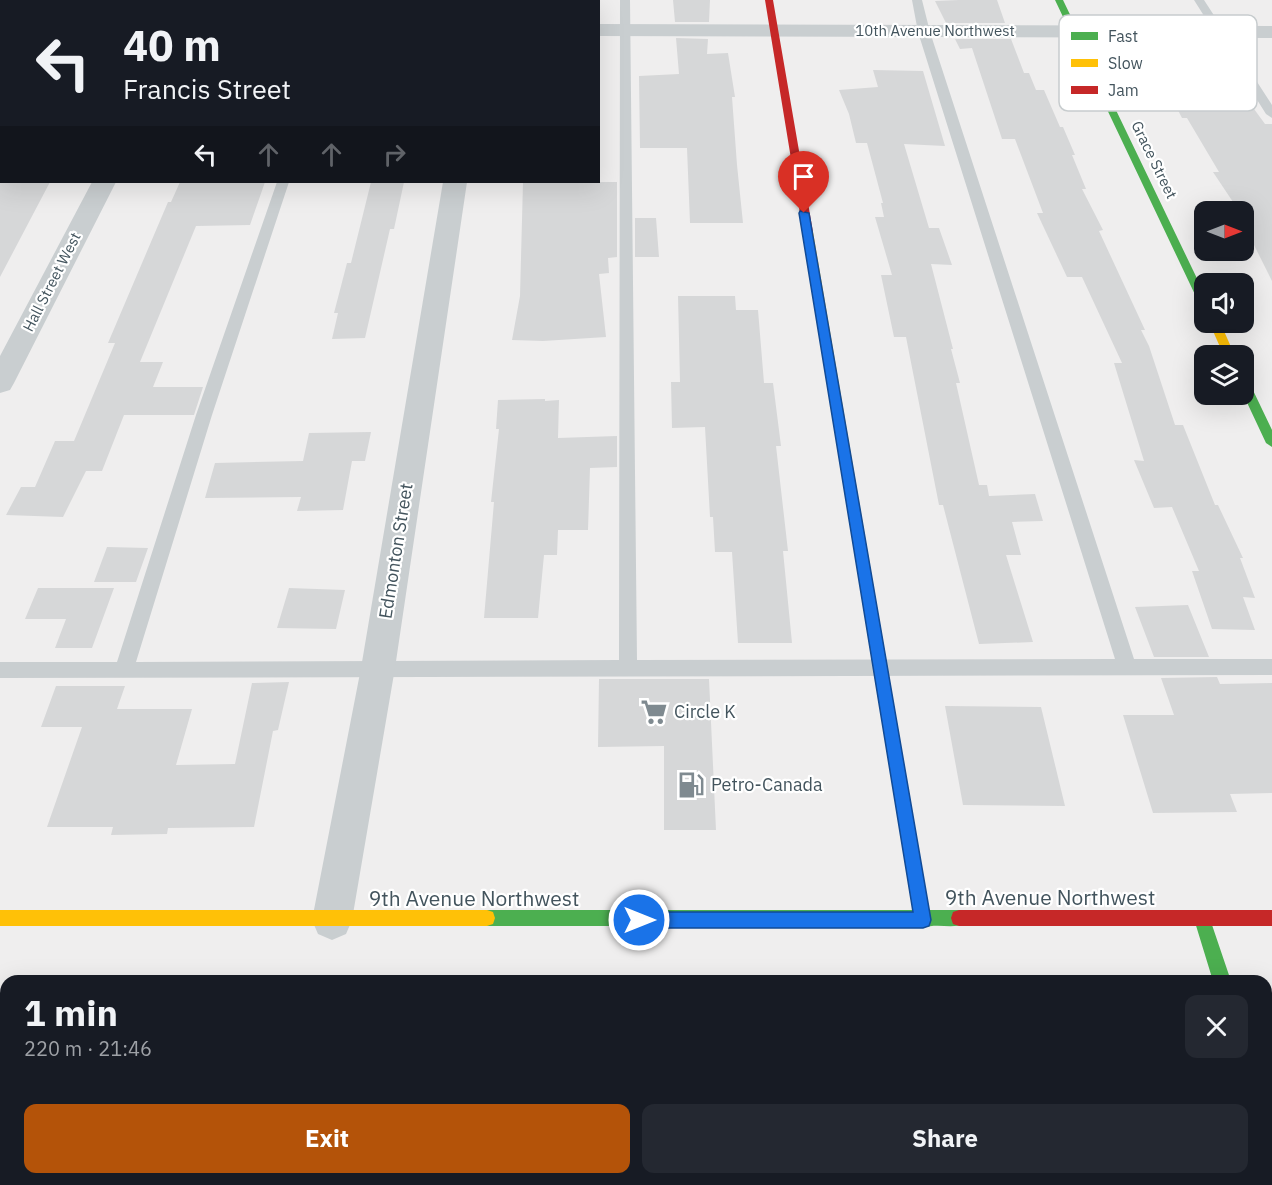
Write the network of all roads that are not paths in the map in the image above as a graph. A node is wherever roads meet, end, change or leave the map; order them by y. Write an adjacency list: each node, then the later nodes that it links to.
1 (625, 0): 9 (lane)
2 (769, 0): 10 (street)
3 (917, 0): 11 (lane)
4 (1059, 0): 6 (street, Grace Street)
5 (1199, 0): 7 (lane)
6 (1066, 15)
7 (1208, 15)
8 (600, 30): 9 (street, 10th Avenue Northwest)
9 (626, 30): 10 (street, 10th Avenue Northwest); 28 (lane)
10 (773, 30): 11 (street, 10th Avenue Northwest); 31 (street)
11 (924, 32): 12 (street, 10th Avenue Northwest); 27 (lane)
12 (1059, 32)
13 (1257, 32): 14 (street, 10th Avenue Northwest)
14 (1272, 32)
15 (1257, 91): 17 (lane)
16 (1112, 111): 21 (street, Grace Street)
17 (1272, 114)
18 (103, 183): 22 (street, Hall Street West)
19 (283, 183): 30 (lane)
20 (455, 183): 26 (street, Edmonton Street)
21 (1194, 282)
22 (0, 383)
23 (1254, 405): 24 (street)
24 (1272, 443)
25 (1272, 667): 27 (lane)
26 (378, 668): 28 (lane); 30 (lane); 35 (street, Edmonton Street)
27 (1127, 668): 31 (lane)
28 (628, 669): 31 (lane)
29 (0, 670): 30 (lane)
30 (124, 670)
31 (882, 670): 36 (street)
32 (0, 918): 35 (street, 9th Avenue Northwest)
33 (1272, 918): 34 (street, 9th Avenue Northwest)
34 (1202, 919): 36 (street, 9th Avenue Northwest); 37 (street)
35 (332, 920): 36 (street, 9th Avenue Northwest)
36 (923, 920)
37 (1220, 975)

